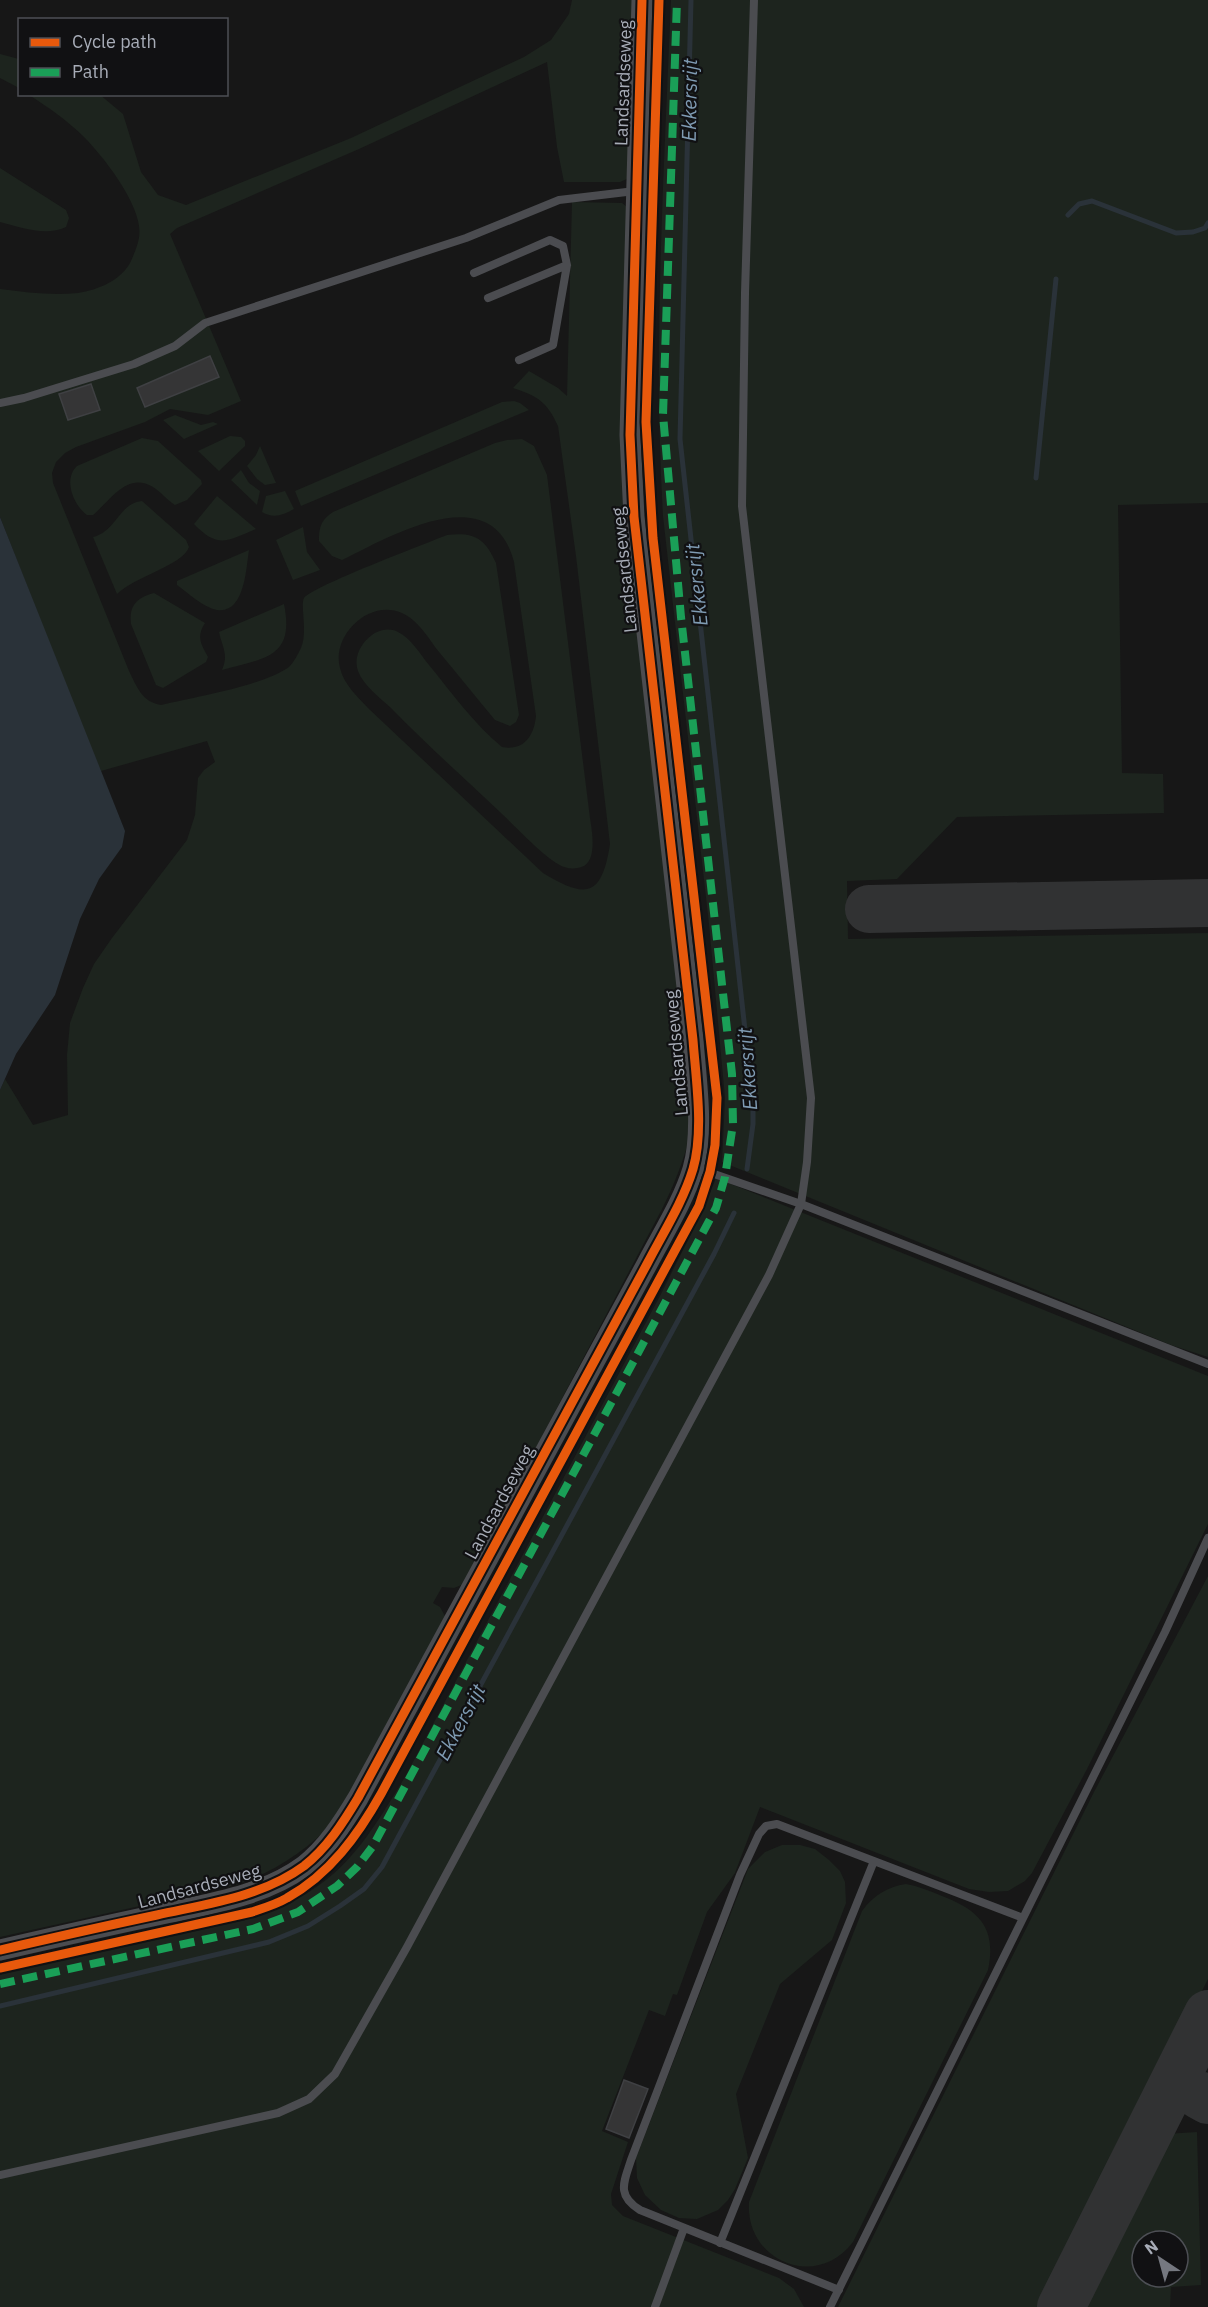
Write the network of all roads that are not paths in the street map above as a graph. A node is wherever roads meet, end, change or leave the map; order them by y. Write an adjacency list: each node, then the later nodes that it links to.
1 (642, 0): 3 (street, Landsardseweg)
2 (754, 0): 10 (lane)
3 (636, 191): 8 (lane); 9 (street, Landsardseweg)
4 (567, 265): 5 (lane); 6 (lane); 7 (lane)
5 (474, 273)
6 (488, 298)
7 (519, 360)
8 (0, 402)
9 (693, 1167): 10 (lane); 15 (street, Landsardseweg)
10 (801, 1204): 11 (lane); 16 (lane)
11 (1208, 1364)
12 (1208, 1538): 14 (lane)
13 (874, 1861): 14 (lane); 17 (lane); 18 (lane)
14 (1023, 1918): 19 (lane)
15 (0, 1950)
16 (0, 2175)
17 (684, 2228): 18 (lane); 20 (lane)
18 (720, 2243): 19 (lane)
19 (839, 2290): 21 (lane)
20 (655, 2307)
21 (830, 2307)

